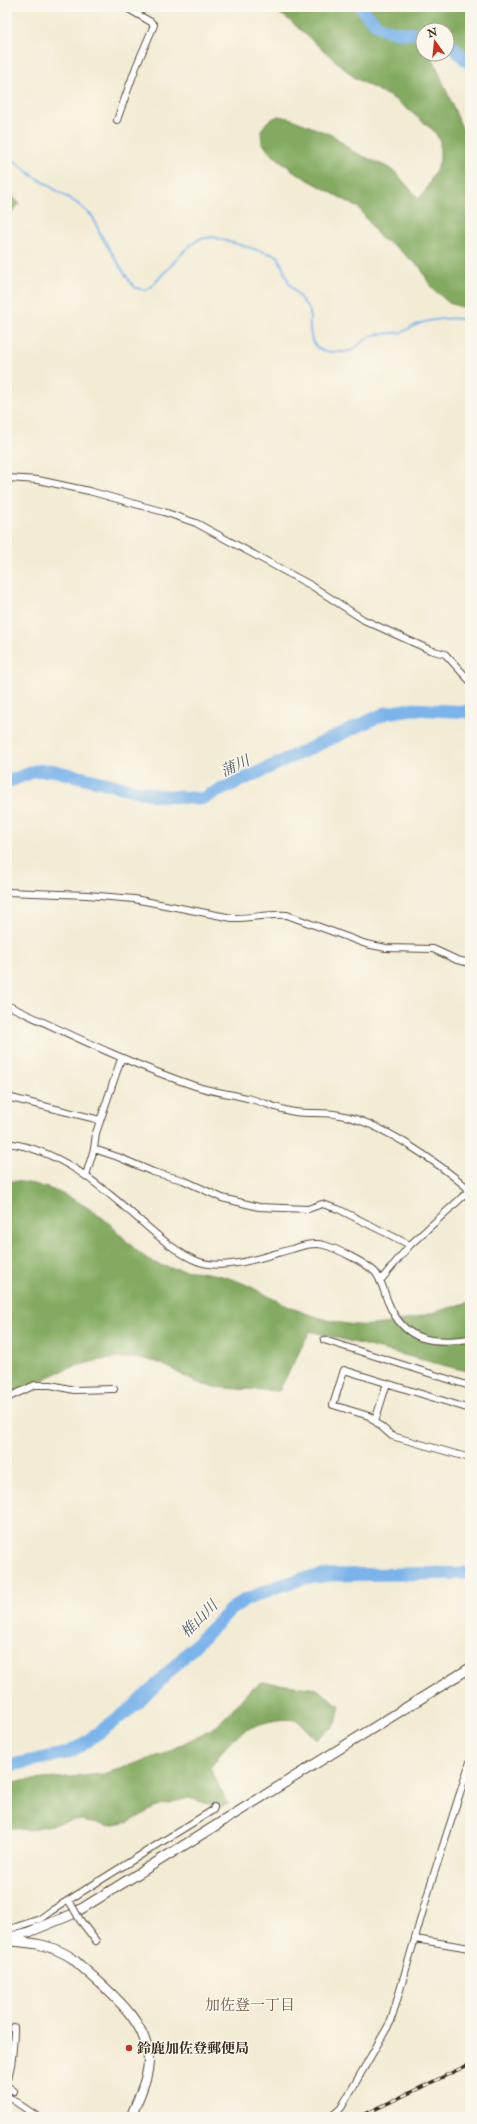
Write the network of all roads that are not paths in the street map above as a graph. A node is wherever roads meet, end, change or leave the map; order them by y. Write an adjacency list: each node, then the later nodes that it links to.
1 (125, 7): 2 (street)
2 (117, 120)
3 (7, 478): 4 (street)
4 (470, 681)
5 (7, 892): 6 (street)
6 (470, 963)
7 (7, 1005): 8 (street)
8 (121, 1059): 10 (street); 14 (street)
9 (7, 1097): 10 (street)
10 (100, 1120): 12 (street)
11 (7, 1143): 13 (street)
12 (94, 1149): 13 (street); 15 (street)
13 (86, 1175): 16 (street)
14 (470, 1190): 15 (street)
15 (410, 1245): 16 (street)
16 (380, 1280): 17 (street)
17 (470, 1339)
18 (324, 1340): 20 (street)
19 (387, 1383): 23 (street); 24 (street); 24 (street)
20 (470, 1386)
21 (114, 1389): 22 (street)
22 (7, 1398)
23 (470, 1409)
24 (375, 1421): 25 (street)
25 (470, 1458)
26 (470, 1668): 31 (street)
27 (470, 1762): 32 (street)
28 (214, 1807): 29 (street)
29 (69, 1903): 30 (street); 33 (street, bridge)
30 (7, 1930)
31 (7, 1939): 41 (street)
32 (415, 1939): 34 (street); 42 (street)
33 (96, 1941)
34 (470, 1948)
35 (14, 2027): 36 (street)
36 (7, 2078)
37 (7, 2086): 38 (street)
38 (14, 2091)
39 (7, 2096): 40 (street)
40 (38, 2117)
41 (131, 2117)
42 (331, 2117)

